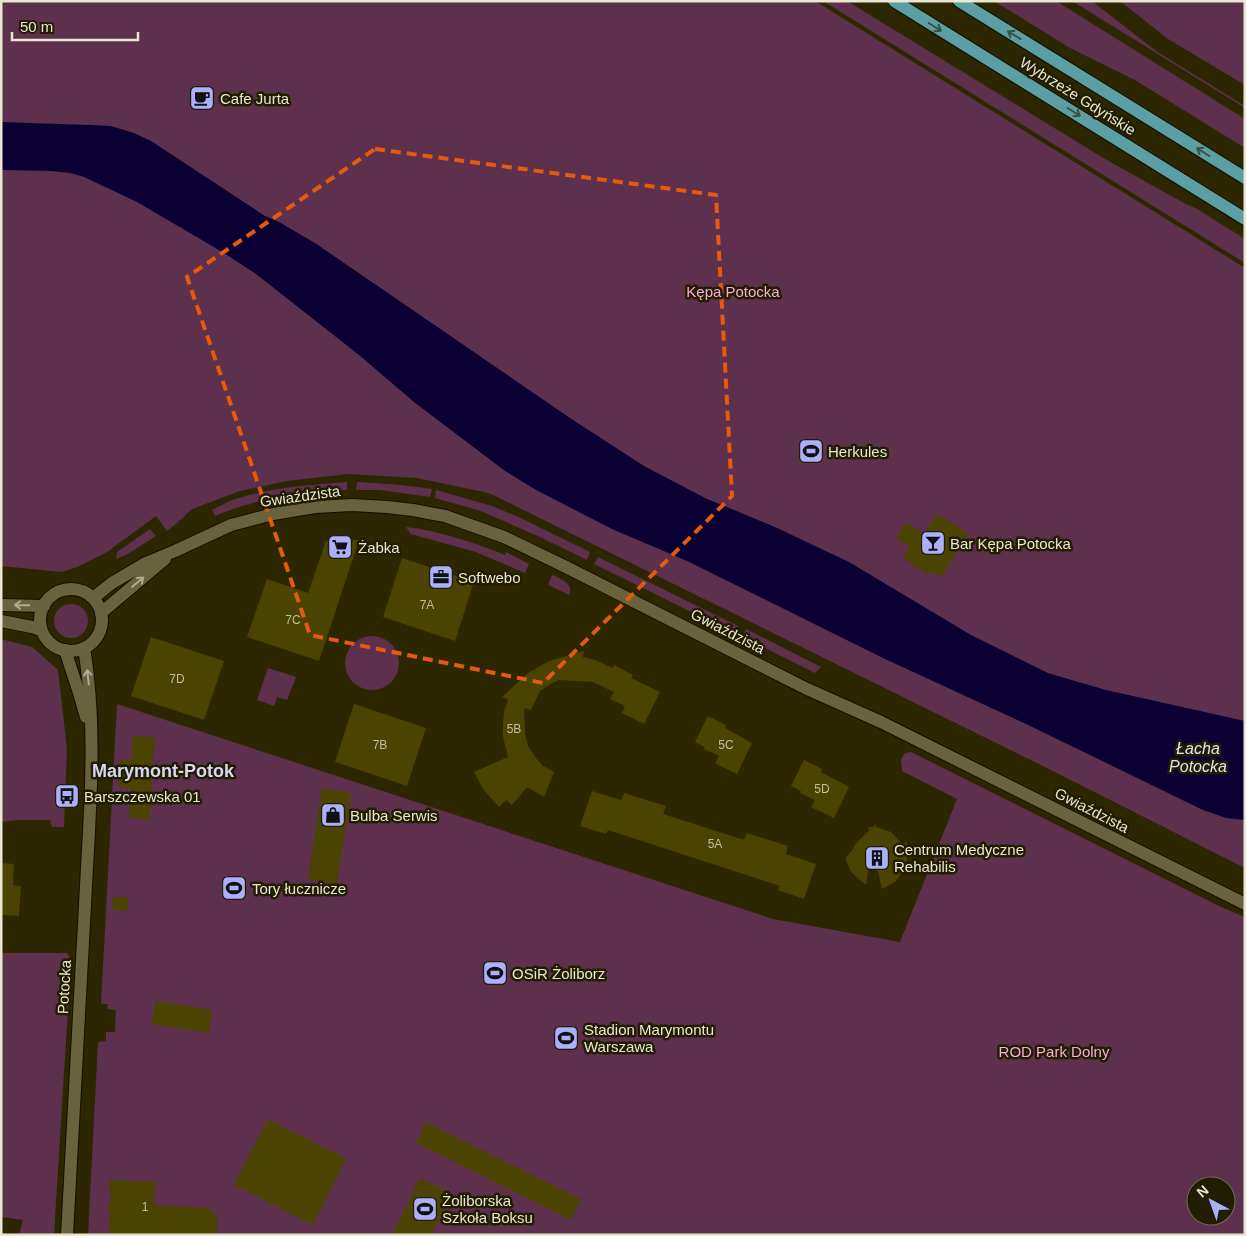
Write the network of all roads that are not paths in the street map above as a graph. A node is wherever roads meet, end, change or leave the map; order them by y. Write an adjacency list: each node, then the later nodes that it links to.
1 (894, 1): 4 (main road, Wybrzeże Gdyńskie, one-way to 4)
2 (959, 1): 3 (main road, Wybrzeże Gdyńskie, one-way to 2)
3 (1245, 178)
4 (1245, 219)
5 (175, 551): 6 (street, Gwiaździsta); 9 (street, Gwiaździsta, one-way to 5); 15 (street, Gwiaździsta)
6 (93, 598): 8 (street); 9 (street)
7 (1, 605): 8 (street, one-way to 7)
8 (44, 606): 11 (street)
9 (101, 613): 12 (street)
10 (1, 621): 11 (street)
11 (42, 630): 13 (street)
12 (84, 648): 13 (street); 14 (street, Potocka, one-way to 12)
13 (65, 650): 14 (street, Potocka)
14 (92, 741): 16 (street, Potocka)
15 (1245, 904)
16 (67, 1235)

